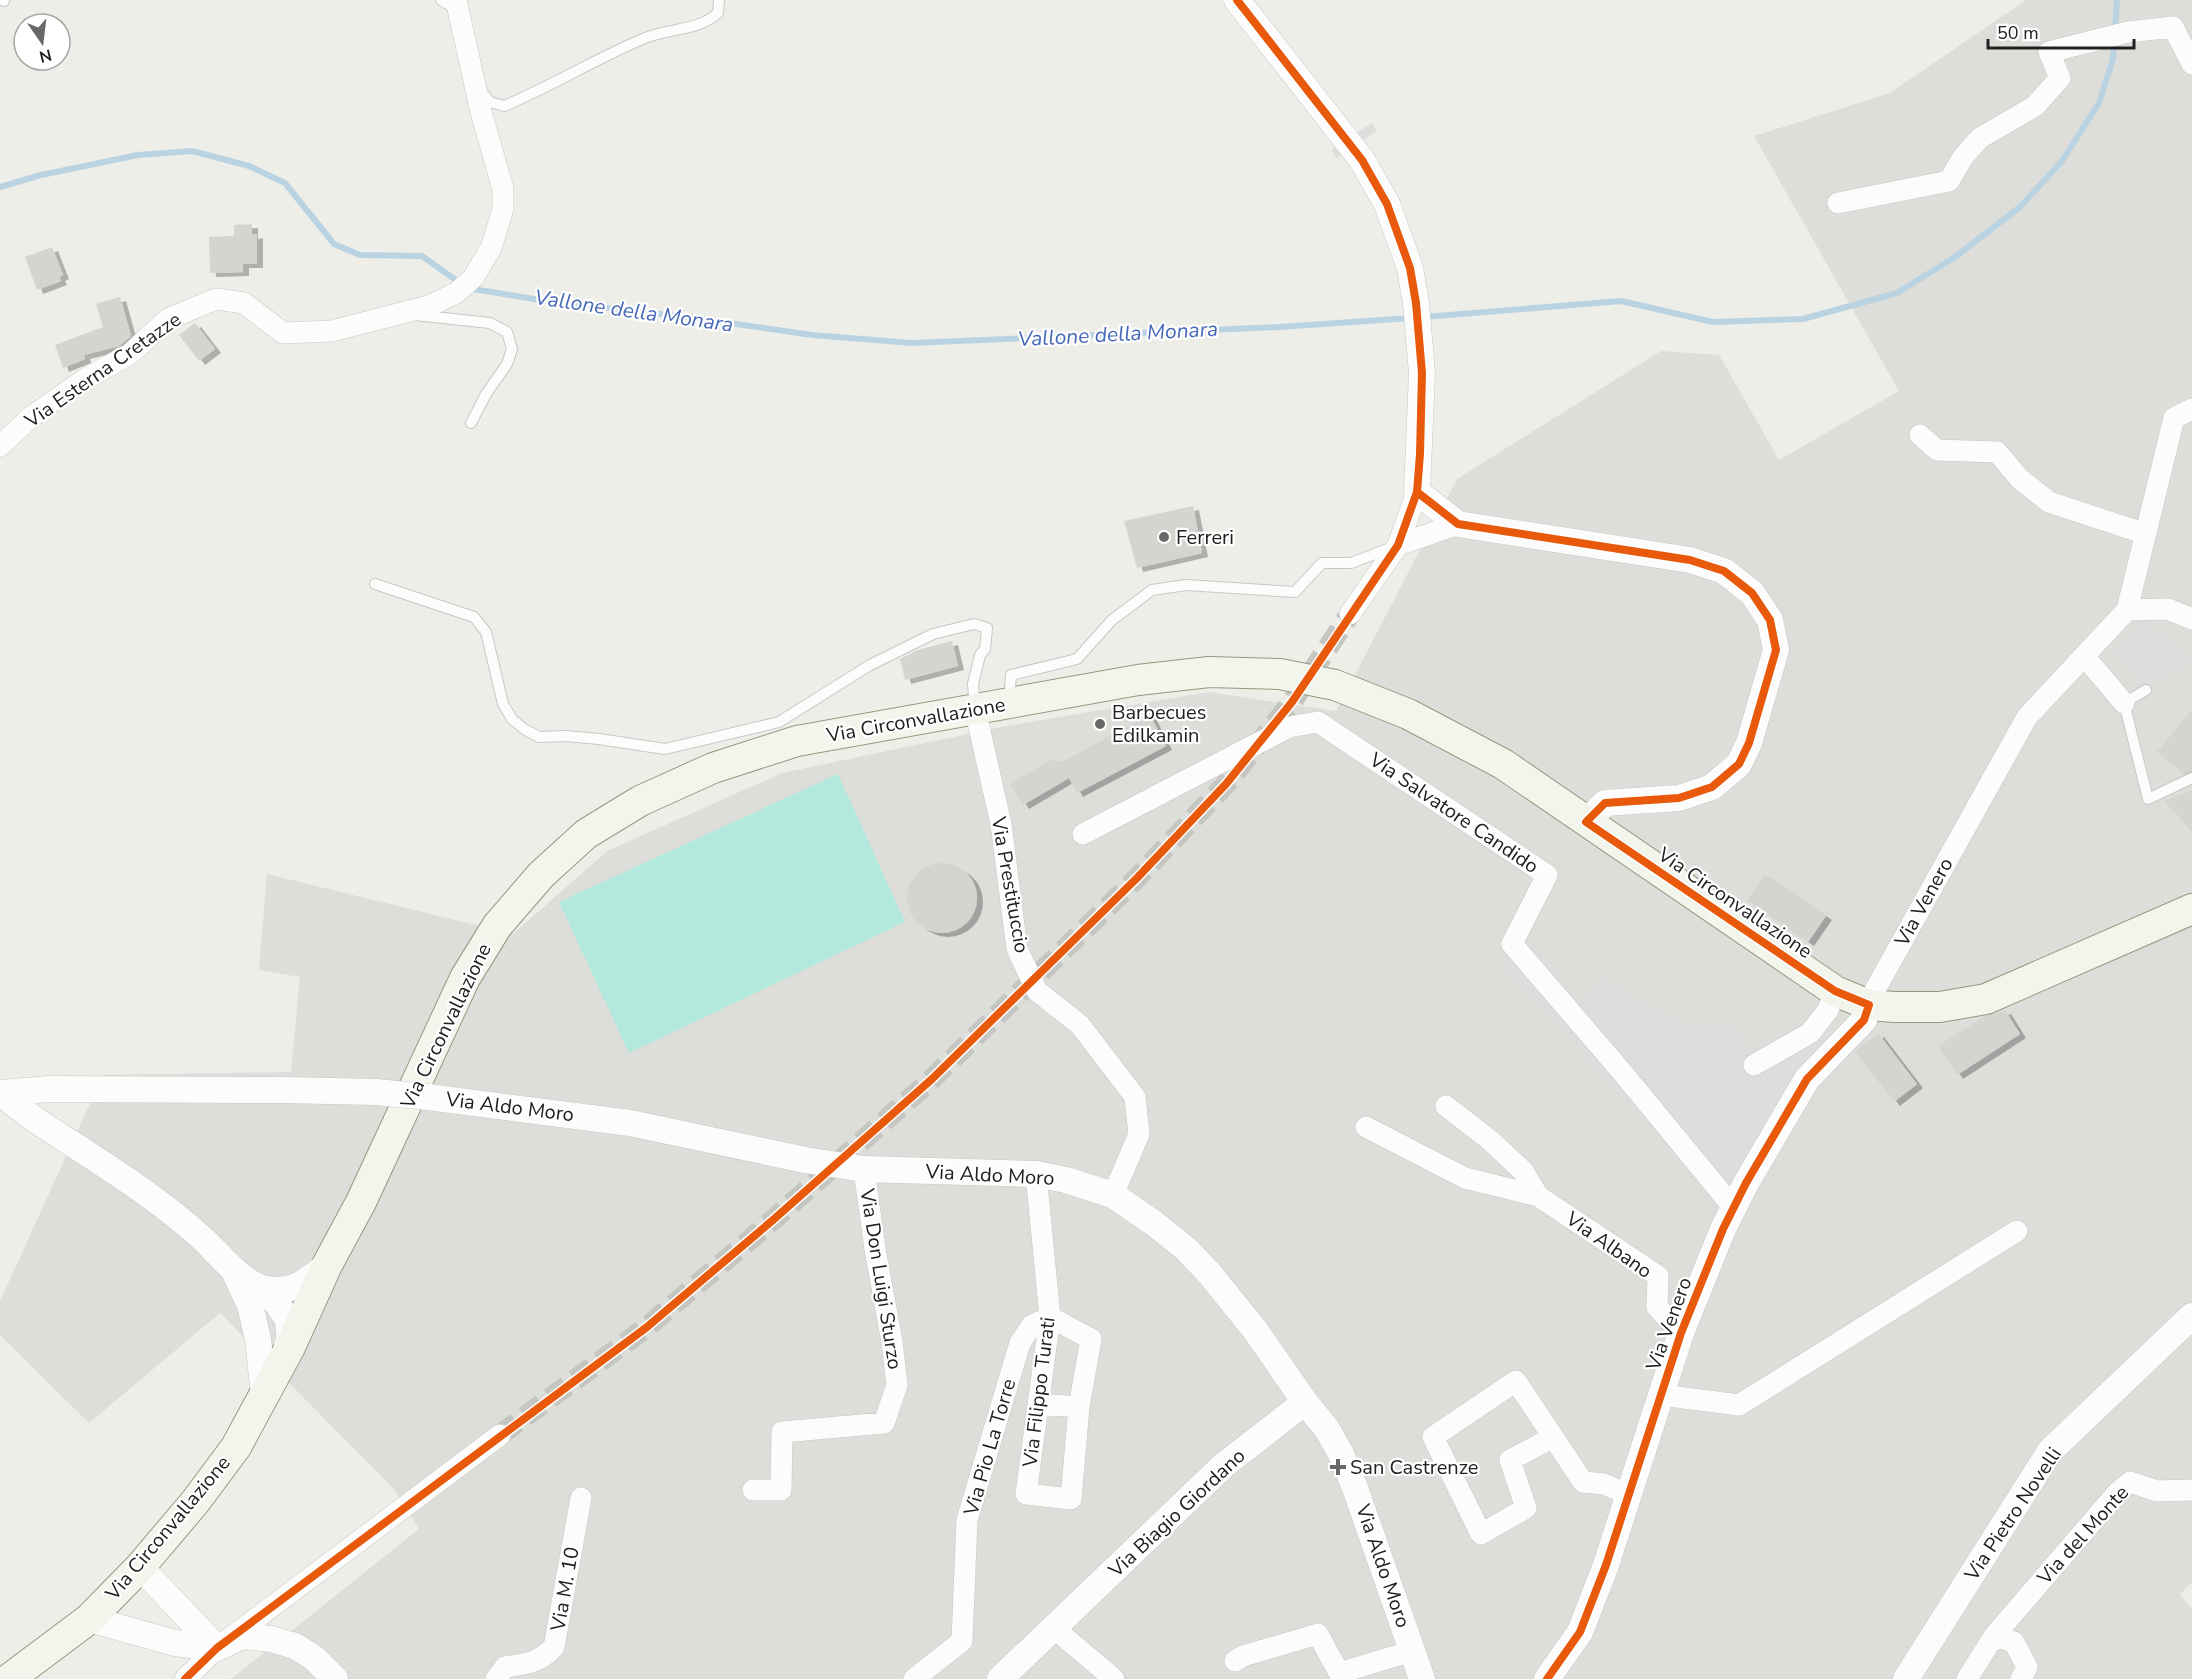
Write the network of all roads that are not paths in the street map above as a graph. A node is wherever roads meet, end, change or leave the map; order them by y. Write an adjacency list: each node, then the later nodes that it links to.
1 (719, 0): 5 (lane)
2 (1237, 0): 12 (street)
3 (451, 3): 5 (street, Via Esterna Cretazze)
4 (2192, 64): 6 (street)
5 (474, 83): 7 (street, Via Esterna Cretazze)
6 (1838, 203)
7 (403, 312): 9 (lane); 11 (street, Via Esterna Cretazze)
8 (2192, 409): 14 (street, Via Venero)
9 (471, 423)
10 (1920, 435): 14 (street)
11 (0, 446)
12 (1417, 492): 13 (street); 15 (street)
13 (1458, 524): 15 (street); 26 (street)
14 (2146, 534): 17 (street, Via Venero)
15 (1398, 545): 18 (street); 22 (lane)
16 (375, 584): 24 (lane)
17 (2127, 610): 19 (street); 20 (street, Via Venero)
18 (1350, 614)
19 (2192, 619)
20 (2084, 656): 23 (street); 30 (street, Via Venero)
21 (2146, 690): 23 (lane)
22 (1009, 703): 24 (main road, Via Circonvallazione); 26 (main road, Via Circonvallazione)
23 (2124, 703): 25 (lane)
24 (975, 709): 37 (street, Via Prestituccio); 41 (main road, Via Circonvallazione)
25 (2192, 778)
26 (1586, 822): 29 (main road, Via Circonvallazione)
27 (1083, 834): 39 (street, Via Salvatore Candido)
28 (2192, 909): 30 (main road, Via Circonvallazione)
29 (1835, 991): 30 (main road, Via Circonvallazione); 31 (street)
30 (1869, 1005): 39 (street, Via Venero)
31 (1754, 1065)
32 (0, 1093): 35 (street, Via Aldo Moro, bridge); 42 (street)
33 (1446, 1106): 38 (street, Via Albano)
34 (1366, 1127): 38 (street, Via Albano)
35 (864, 1169): 36 (street, Via Aldo Moro); 54 (street, Via Don Luigi Sturzo)
36 (1036, 1174): 37 (street, Via Aldo Moro); 44 (street, Via Filippo Turati)
37 (1113, 1195): 49 (street, Via Aldo Moro)
38 (1538, 1196): 45 (street, Via Albano)
39 (1734, 1208): 45 (street, Via Venero)
40 (2017, 1232): 48 (street)
41 (327, 1265): 42 (street); 46 (main road, Via Circonvallazione)
42 (254, 1296): 46 (street); 47 (street)
43 (2192, 1316): 74 (street, Via Pietro Novelli)
44 (1050, 1317): 50 (street, Via Filippo Turati); 51 (street); 69 (street, Via Pio La Torre)
45 (1681, 1333): 48 (street, Via Venero)
46 (290, 1347): 47 (main road, Via Circonvallazione)
47 (264, 1395): 58 (main road, Via Circonvallazione)
48 (1661, 1395): 56 (street, Via Venero)
49 (1305, 1402): 60 (street, Via Biagio Giordano); 63 (street, Via Aldo Moro)
50 (1039, 1404): 51 (street); 51 (street, Via Filippo Turati)
51 (1079, 1407)
52 (500, 1435): 62 (street)
53 (1552, 1438): 56 (street)
54 (753, 1490)
55 (2192, 1490): 61 (street, Via del Monte)
56 (1629, 1495): 73 (street, Via Venero)
57 (581, 1498): 68 (street, Via M. 10)
58 (140, 1567): 59 (main road, Via Circonvallazione); 62 (street)
59 (89, 1619): 62 (street); 65 (main road, Via Circonvallazione)
60 (1054, 1629): 70 (street, Via Biagio Giordano); 71 (street)
61 (1994, 1636): 75 (street, Via del Monte); 76 (street)
62 (217, 1648): 66 (street); 67 (street)
63 (1412, 1651): 64 (street); 72 (street, Via Aldo Moro)
64 (1235, 1660)
65 (9, 1679)
66 (185, 1679)
67 (335, 1679)
68 (496, 1679)
69 (914, 1679)
70 (1000, 1679)
71 (1114, 1679)
72 (1422, 1679)
73 (1546, 1679)
74 (1906, 1679)
75 (1967, 1679)
76 (2021, 1679)

